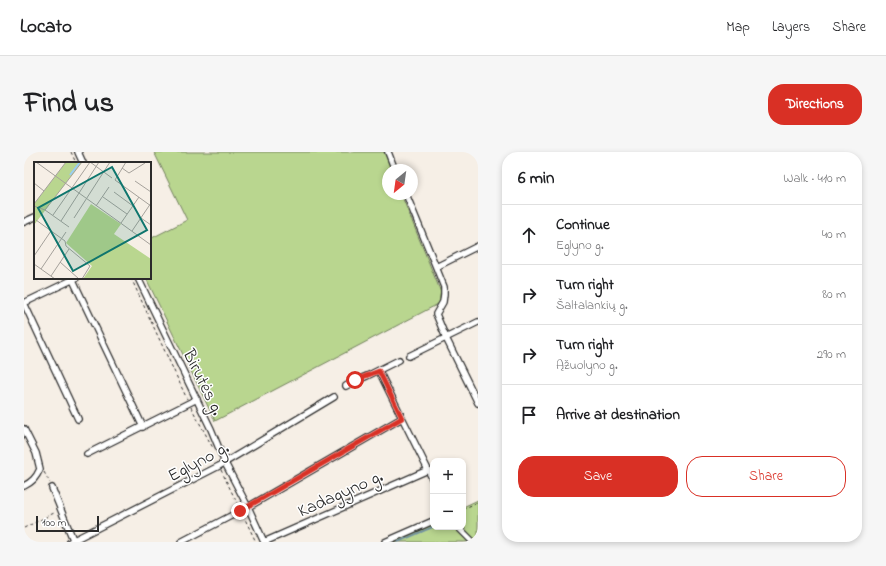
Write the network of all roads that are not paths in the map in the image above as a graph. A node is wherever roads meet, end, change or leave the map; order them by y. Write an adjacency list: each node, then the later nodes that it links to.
1 (78, 152): 3 (street)
2 (388, 152): 4 (street)
3 (83, 162)
4 (393, 164)
5 (408, 200): 9 (street)
6 (34, 217): 7 (street)
7 (24, 222)
8 (478, 246): 9 (street)
9 (436, 267): 14 (street)
10 (75, 279): 12 (street); 24 (street)
11 (138, 279): 20 (street, Birutės g.)
12 (24, 303): 23 (street)
13 (478, 322): 14 (street)
14 (446, 338): 15 (street); 21 (street)
15 (409, 356)
16 (399, 360): 17 (street)
17 (379, 371): 18 (street); 22 (street)
18 (346, 386)
19 (334, 397): 27 (street, Eglyno g.)
20 (197, 399): 24 (street); 27 (street, Birutės g.)
21 (478, 401)
22 (402, 418): 28 (street); 32 (street)
23 (78, 419)
24 (143, 427): 26 (street)
25 (24, 429): 30 (street)
26 (87, 454)
27 (222, 465): 32 (street, Birutės g.); 35 (street, Eglyno g.)
28 (428, 470): 29 (street); 37 (street, Kadagyno g.)
29 (430, 474)
30 (24, 486)
31 (52, 488): 35 (street)
32 (248, 507): 36 (street); 37 (street, Birutės g.)
33 (430, 522): 38 (street)
34 (461, 530): 39 (street)
35 (72, 542)
36 (182, 542)
37 (264, 542)
38 (385, 542)
39 (472, 542)

